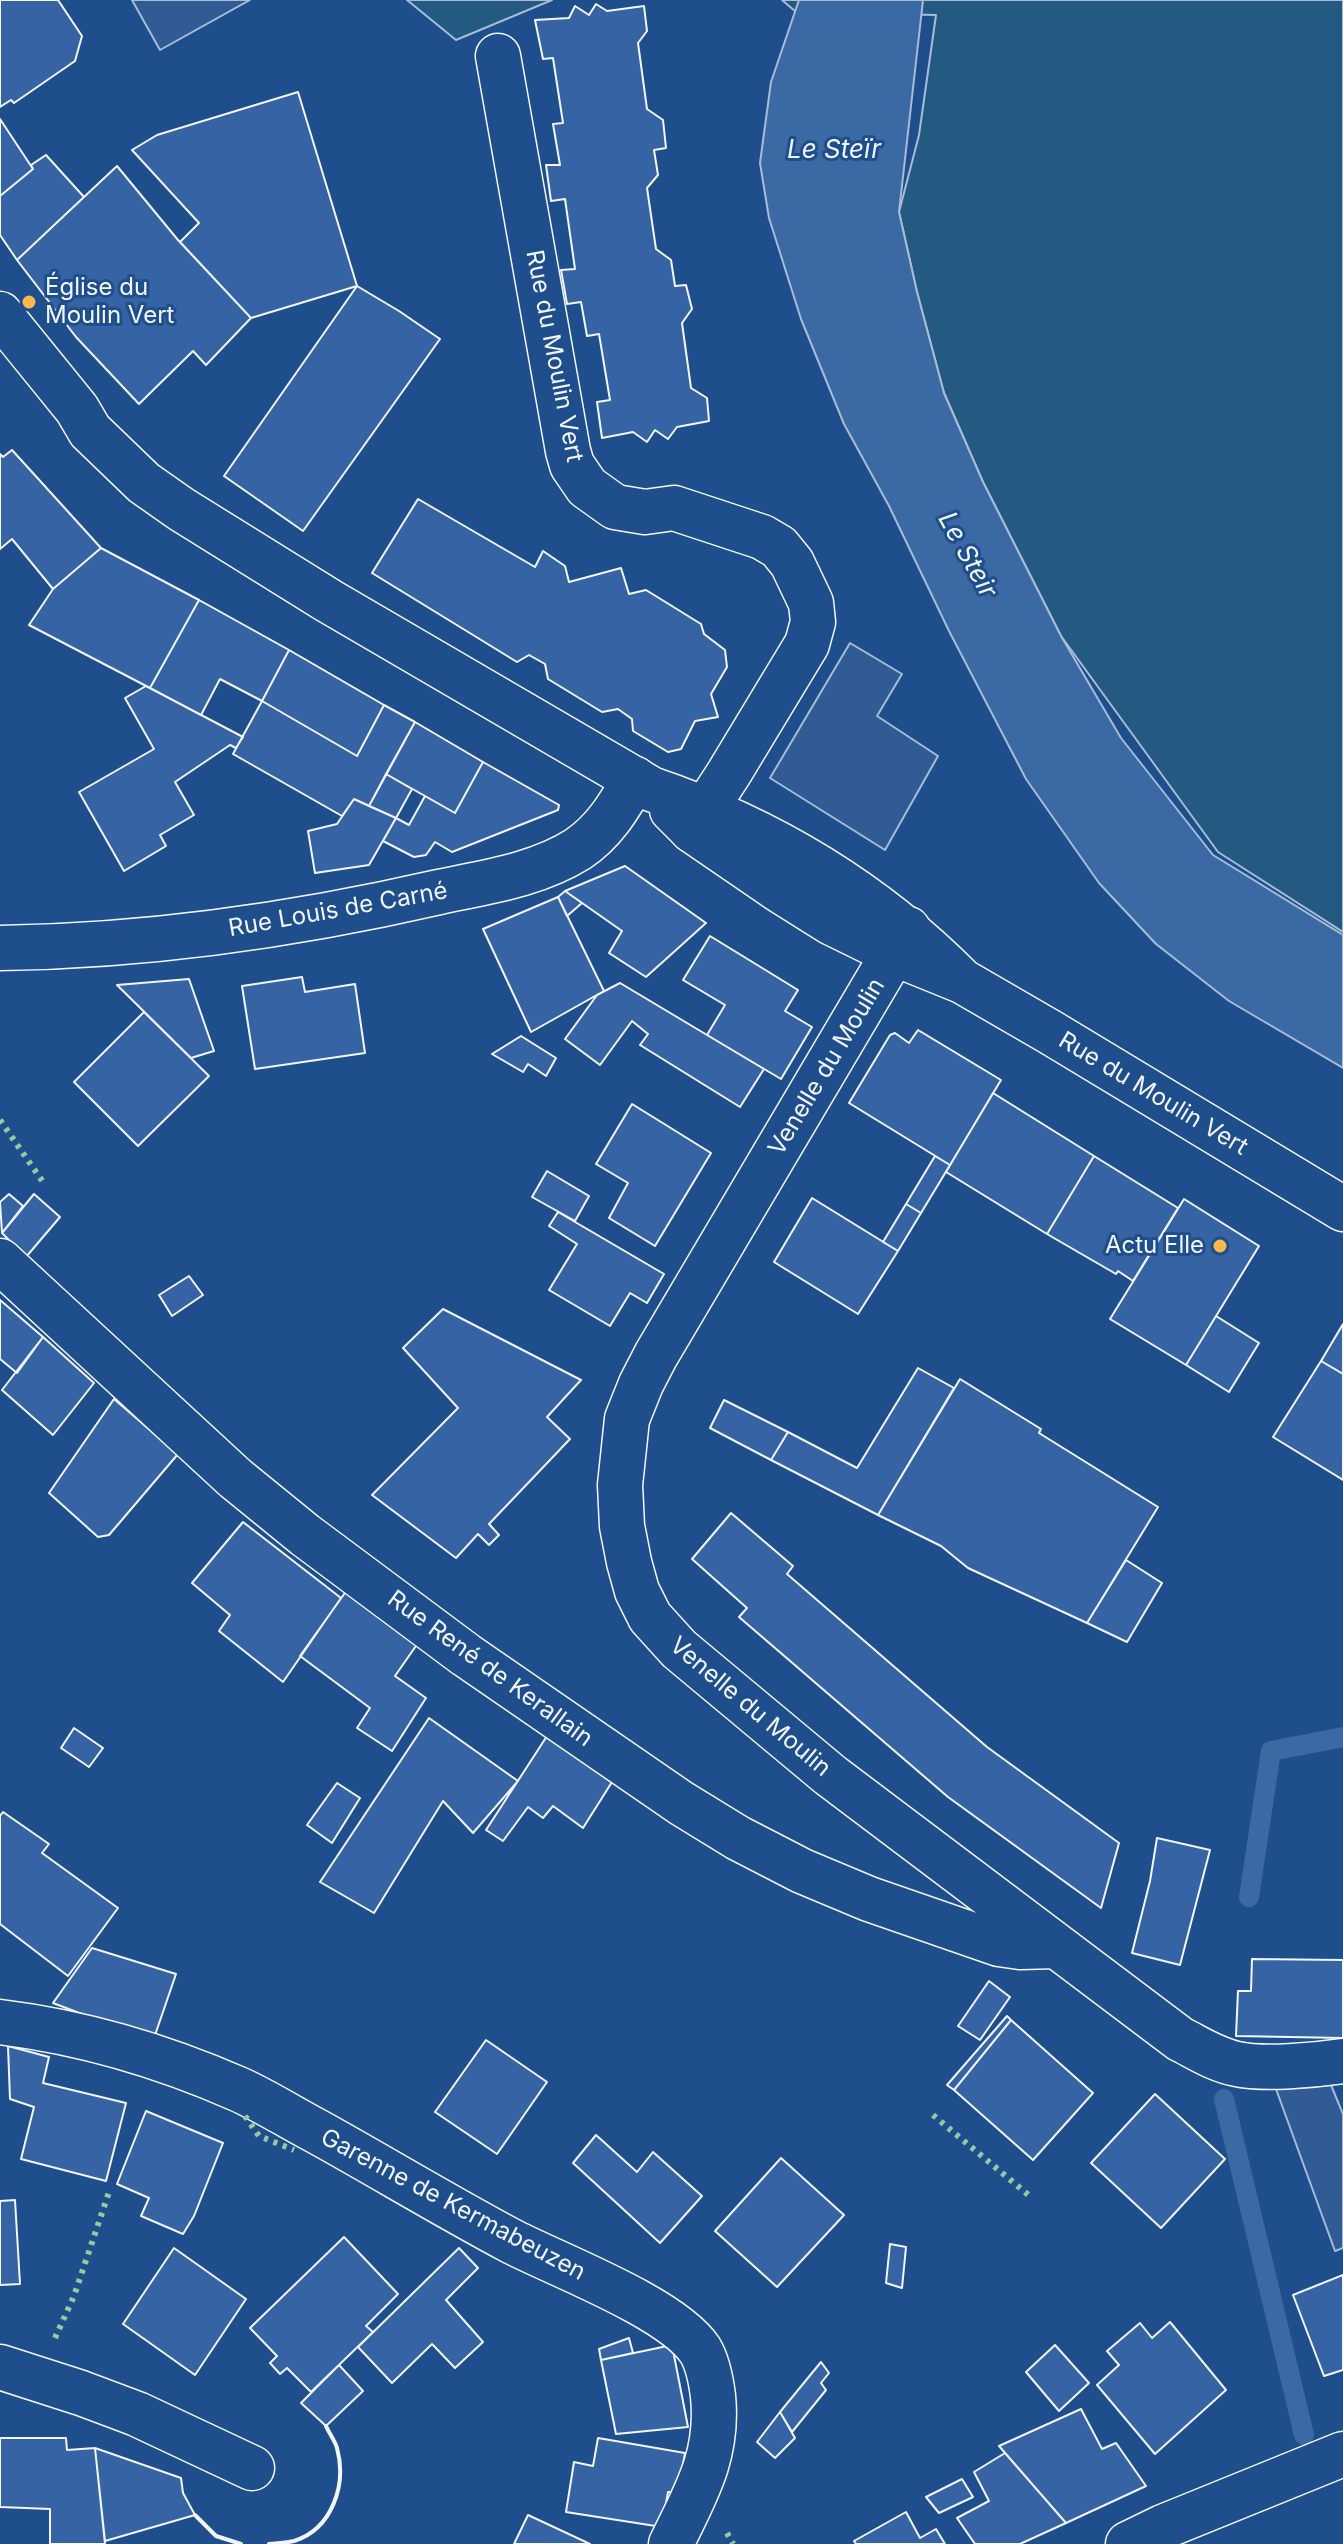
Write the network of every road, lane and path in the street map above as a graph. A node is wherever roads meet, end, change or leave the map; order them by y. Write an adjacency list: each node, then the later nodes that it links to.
1 (498, 56): 6 (street, Rue du Moulin Vert)
2 (0, 314): 4 (street, Rue du Moulin Vert)
3 (0, 365): 4 (street, Rue du Moulin Vert)
4 (90, 431): 5 (street, Rue du Moulin Vert)
5 (643, 784): 6 (street, Rue du Moulin Vert); 8 (street, Rue Louis de Carné)
6 (700, 819): 7 (street, Rue du Moulin Vert)
7 (901, 941): 9 (street, Rue du Moulin Vert); 11 (street, Venelle du Moulin)
8 (0, 948)
9 (1343, 1209)
10 (0, 1261): 11 (street, Rue René de Kerallain)
11 (1056, 1946): 13 (street, Venelle du Moulin)
12 (0, 2022): 17 (street, Garenne de Kermabeuzen)
13 (1343, 2061)
14 (0, 2367): 16 (street)
15 (1343, 2454): 18 (street)
16 (252, 2468)
17 (671, 2544)
18 (1128, 2544)

